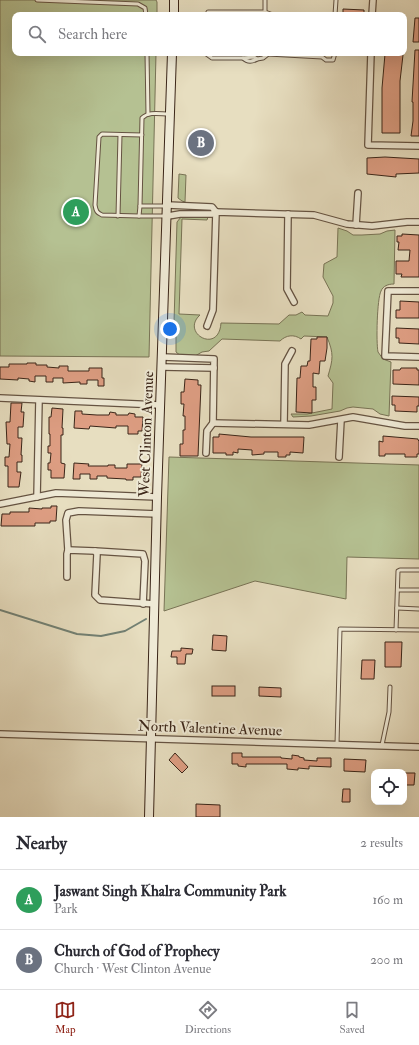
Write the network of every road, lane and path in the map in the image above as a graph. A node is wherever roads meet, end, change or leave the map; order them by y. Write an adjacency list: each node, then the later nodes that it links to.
1 (37, 0): 6 (lane)
2 (174, 0): 7 (main road)
3 (266, 0): 9 (lane)
4 (336, 0): 10 (lane)
5 (373, 0): 11 (street)
6 (146, 12)
7 (174, 12)
8 (208, 12): 9 (lane)
9 (265, 12)
10 (335, 12)
11 (372, 12)
12 (147, 56): 19 (lane)
13 (172, 56): 20 (main road, West Clinton Avenue)
14 (209, 56): 15 (lane)
15 (266, 56)
16 (304, 56): 17 (lane)
17 (334, 56)
18 (371, 56): 23 (street)
19 (148, 114): 20 (lane); 22 (lane)
20 (170, 114): 26 (main road, West Clinton Avenue)
21 (120, 135): 22 (lane); 29 (lane); 29 (lane)
22 (142, 135): 25 (lane)
23 (419, 146)
24 (358, 194): 33 (street)
25 (140, 206): 26 (lane); 30 (lane)
26 (168, 206): 27 (street); 31 (main road, West Clinton Avenue)
27 (216, 212): 28 (street); 31 (street); 36 (street)
28 (288, 214): 33 (street); 35 (street)
29 (118, 216): 30 (lane)
30 (139, 216): 31 (lane)
31 (168, 216): 38 (main road, West Clinton Avenue)
32 (419, 222): 33 (street)
33 (356, 225)
34 (419, 291): 39 (street)
35 (294, 302)
36 (207, 326)
37 (292, 351): 47 (street)
38 (163, 357): 40 (main road, West Clinton Avenue); 41 (street)
39 (419, 357)
40 (162, 367): 41 (street); 44 (main road, West Clinton Avenue)
41 (214, 368): 46 (street)
42 (0, 398): 43 (street)
43 (39, 400): 44 (street); 51 (street)
44 (160, 405): 52 (main road, West Clinton Avenue)
45 (341, 420): 47 (street); 48 (street); 50 (street)
46 (213, 423): 47 (street); 49 (street)
47 (284, 424)
48 (419, 426)
49 (206, 454)
50 (339, 458)
51 (37, 496): 52 (street); 53 (street)
52 (157, 497): 54 (main road, West Clinton Avenue)
53 (0, 504)
54 (157, 514): 55 (street); 62 (main road, West Clinton Avenue)
55 (68, 550): 56 (street); 58 (street)
56 (95, 551): 61 (street); 61 (street)
57 (419, 570): 59 (lane)
58 (67, 577)
59 (398, 590): 60 (lane); 63 (lane)
60 (419, 590)
61 (144, 604): 62 (street)
62 (155, 604): 69 (main road, West Clinton Avenue)
63 (397, 608): 64 (lane); 65 (lane)
64 (419, 609)
65 (396, 630): 66 (lane); 70 (lane)
66 (419, 630)
67 (390, 687): 71 (lane)
68 (0, 734): 69 (street, North Valentine Avenue)
69 (152, 738): 70 (street, North Valentine Avenue); 73 (main road, West Clinton Avenue)
70 (337, 744): 71 (street, North Valentine Avenue)
71 (382, 745): 72 (street, North Valentine Avenue)
72 (419, 747)
73 (149, 817)

